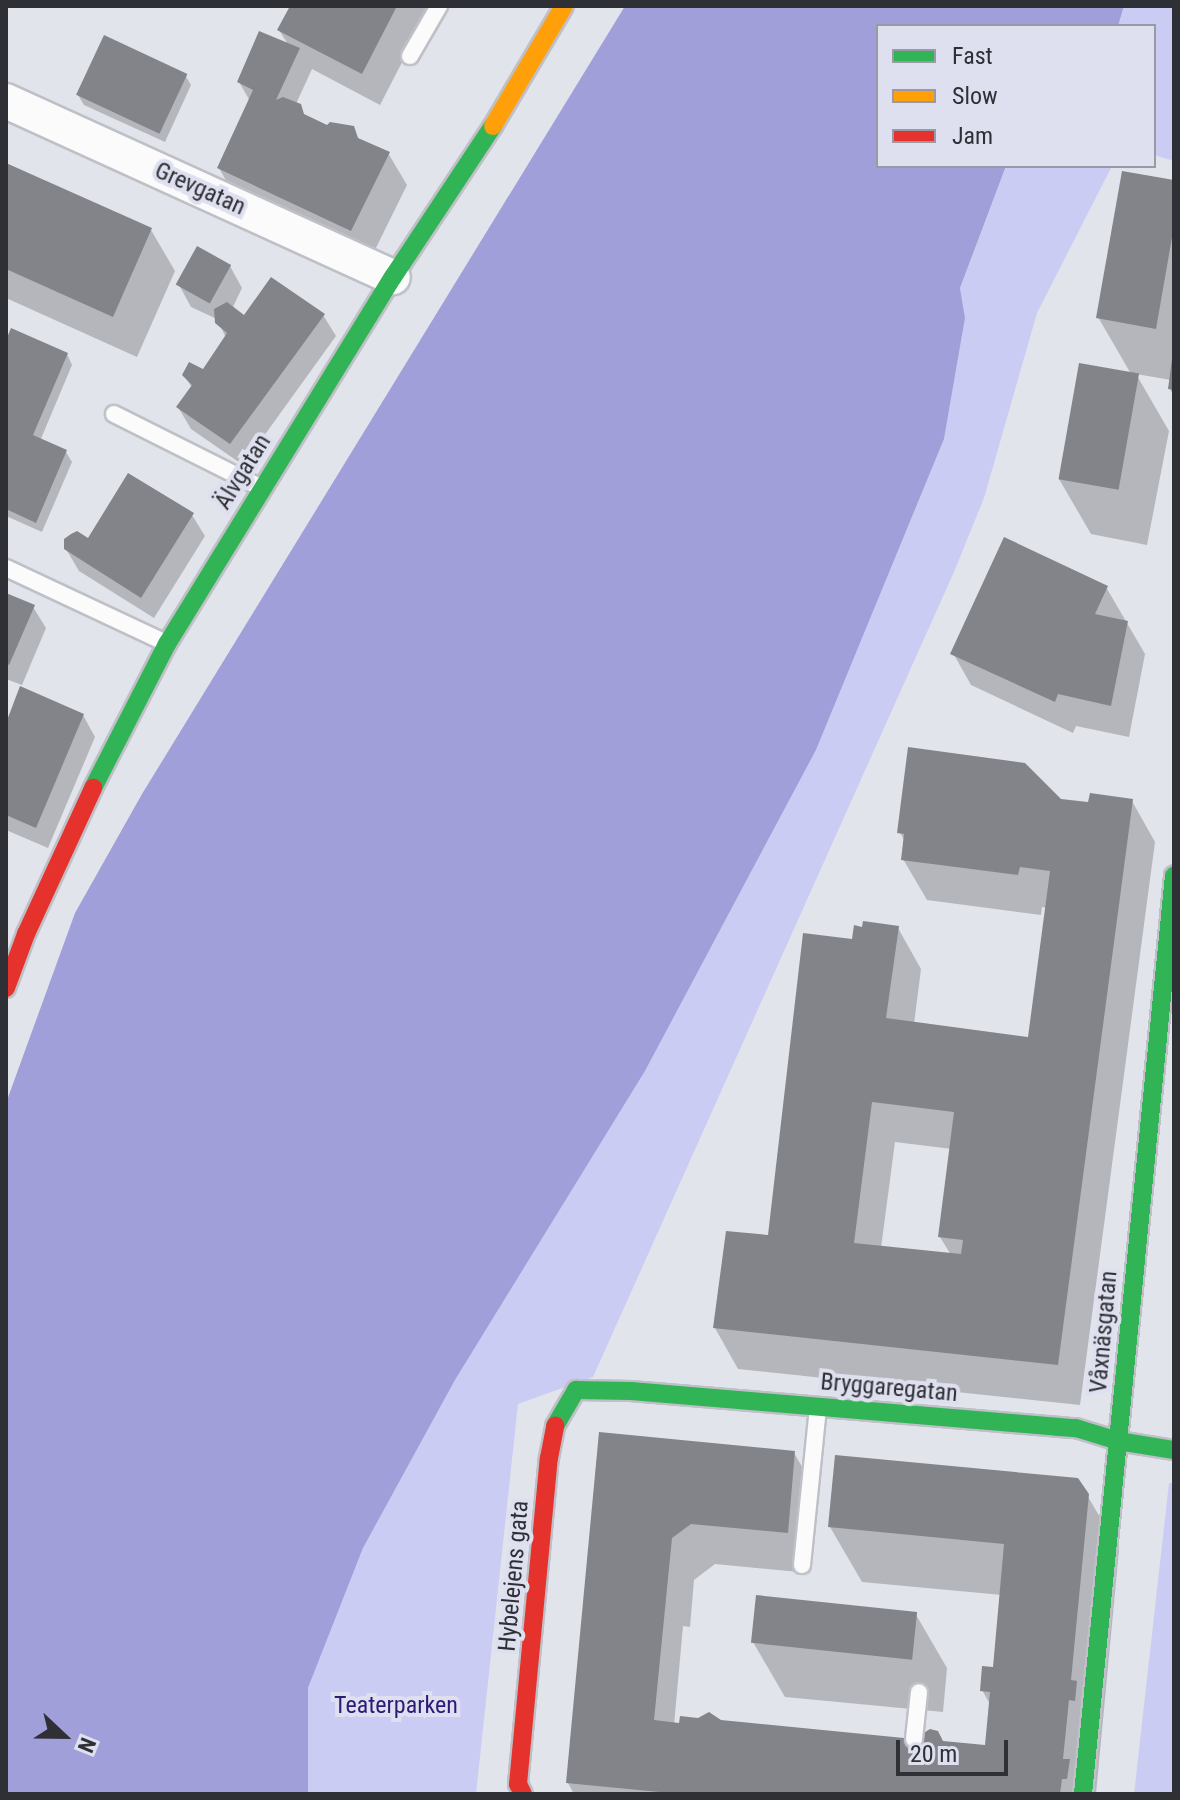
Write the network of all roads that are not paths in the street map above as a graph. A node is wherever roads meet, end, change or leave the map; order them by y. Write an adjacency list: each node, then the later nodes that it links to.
1 (439, 6): 3 (lane)
2 (564, 6): 5 (street, Älvgatan)
3 (410, 56)
4 (6, 101): 5 (street, Grevgatan)
5 (393, 277): 7 (street, Älvgatan)
6 (114, 414): 7 (lane)
7 (261, 488): 9 (street, Älvgatan)
8 (6, 568): 9 (lane)
9 (167, 644): 11 (street, Älvgatan)
10 (1174, 875): 15 (street, Våxnäsgatan)
11 (16, 930): 12 (street, Älvgatan)
12 (6, 988)
13 (598, 1389): 14 (street, Bryggaregatan); 20 (street, Hybelejens gata)
14 (818, 1407): 15 (street, Bryggaregatan); 17 (lane)
15 (1118, 1441): 16 (street, Bryggaregatan); 21 (street, Våxnäsgatan)
16 (1174, 1450)
17 (802, 1565)
18 (919, 1692): 19 (lane)
19 (914, 1739)
20 (523, 1794)
21 (1083, 1794)

